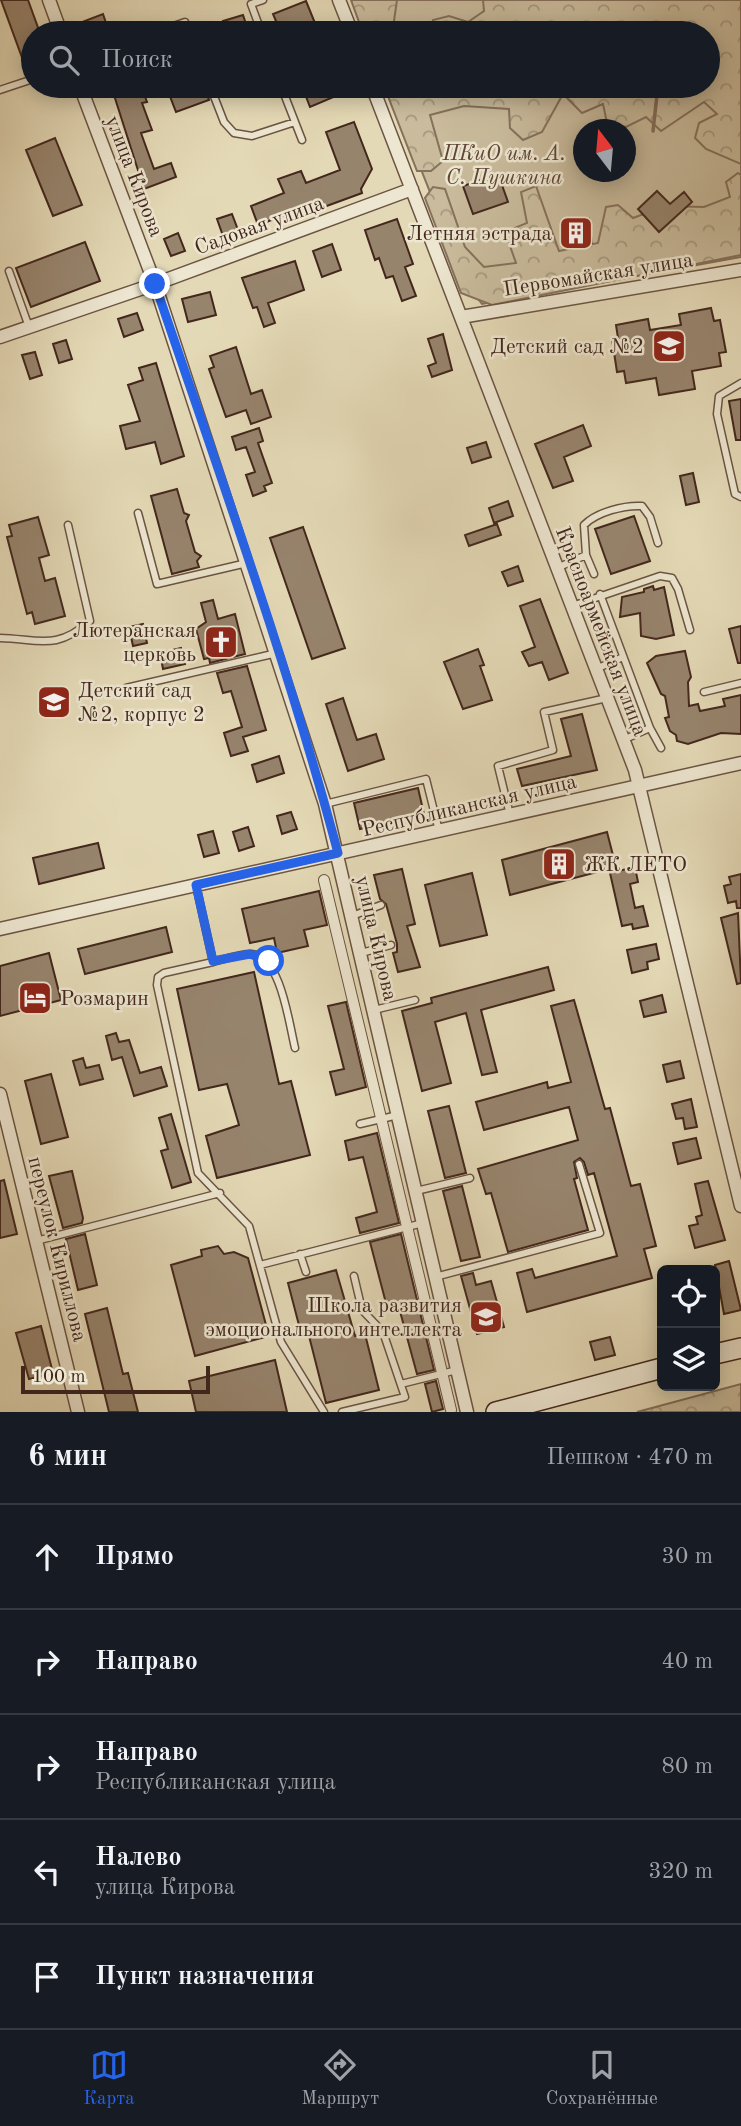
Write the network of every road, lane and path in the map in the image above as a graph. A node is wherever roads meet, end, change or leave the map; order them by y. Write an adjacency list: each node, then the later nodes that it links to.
1 (49, 0): 4 (street)
2 (263, 0): 5 (lane)
3 (339, 0): 6 (street)
4 (57, 21)
5 (256, 21)
6 (347, 21)
7 (21, 83): 8 (lane)
8 (0, 90)
9 (85, 98): 18 (street, улица Кирова)
10 (215, 98): 13 (lane)
11 (286, 98): 13 (lane)
12 (377, 98): 15 (street, Красноармейская улица)
13 (295, 122): 14 (lane)
14 (302, 141)
15 (412, 189): 18 (street, Садовая улица); 19 (street, Красноармейская улица)
16 (741, 270): 19 (street, Первомайская улица)
17 (9, 271): 20 (lane)
18 (155, 284): 20 (street, Садовая улица); 28 (street, улица Кирова)
19 (461, 317): 29 (street, Красноармейская улица)
20 (29, 327): 21 (street, Садовая улица)
21 (0, 337)
22 (741, 383): 23 (lane)
23 (741, 497)
24 (138, 513): 28 (lane)
25 (68, 525): 34 (lane)
26 (657, 542): 27 (lane)
27 (586, 555): 29 (lane); 30 (lane)
28 (249, 563): 35 (street, улица Кирова)
29 (557, 568): 32 (street, Красноармейская улица)
30 (594, 574)
31 (600, 594): 32 (lane); 33 (lane); 36 (lane)
32 (572, 606): 37 (street, Красноармейская улица)
33 (690, 630)
34 (0, 638)
35 (277, 653): 39 (lane); 47 (street, улица Кирова)
36 (623, 657): 37 (lane); 42 (lane)
37 (596, 669): 41 (street, Красноармейская улица)
38 (741, 683): 40 (lane)
39 (126, 688)
40 (704, 692)
41 (607, 698): 43 (street, Красноармейская улица); 48 (lane)
42 (650, 728): 43 (lane); 44 (lane)
43 (623, 740): 46 (street, Красноармейская улица)
44 (661, 748)
45 (741, 763): 46 (street, Республиканская улица)
46 (639, 786): 48 (street, Республиканская улица); 68 (street, Красноармейская улица)
47 (325, 804): 49 (lane); 50 (street, улица Кирова)
48 (510, 815): 49 (street, Республиканская улица)
49 (439, 831): 50 (street, Республиканская улица)
50 (338, 853): 52 (street, Республиканская улица); 54 (street, улица Кирова)
51 (324, 880): 74 (street)
52 (196, 885): 55 (street, Республиканская улица); 60 (lane)
53 (382, 905): 54 (lane)
54 (352, 916): 58 (street, улица Кирова)
55 (0, 929)
56 (391, 945): 58 (lane)
57 (230, 949): 59 (lane)
58 (361, 953): 62 (street, улица Кирова)
59 (232, 958): 60 (lane); 63 (lane)
60 (213, 961): 71 (lane)
61 (415, 1000): 62 (lane)
62 (374, 1010): 65 (street, улица Кирова)
63 (295, 1048)
64 (0, 1094): 75 (street, переулок Кириллова)
65 (398, 1115): 66 (lane); 70 (street, улица Кирова)
66 (360, 1124)
67 (579, 1164): 80 (lane)
68 (738, 1176): 72 (street, Красноармейская улица)
69 (470, 1178): 70 (lane)
70 (416, 1191): 73 (street, улица Кирова)
71 (219, 1193): 75 (lane); 77 (lane)
72 (741, 1206)
73 (423, 1223): 74 (lane); 80 (street, улица Кирова)
74 (407, 1227): 76 (lane); 85 (street)
75 (36, 1241): 88 (street, переулок Кириллова)
76 (300, 1254): 77 (lane); 78 (lane)
77 (260, 1265): 89 (lane)
78 (306, 1272)
79 (354, 1276): 86 (lane)
80 (435, 1277): 84 (street, улица Кирова)
81 (741, 1348): 82 (main road)
82 (720, 1353)
83 (657, 1369): 92 (main road)
84 (457, 1370): 85 (lane); 91 (street, улица Кирова)
85 (442, 1374): 86 (lane); 87 (street)
86 (401, 1384): 90 (lane)
87 (451, 1410)
88 (78, 1412)
89 (324, 1412)
90 (342, 1412)
91 (467, 1412)
92 (496, 1412)

